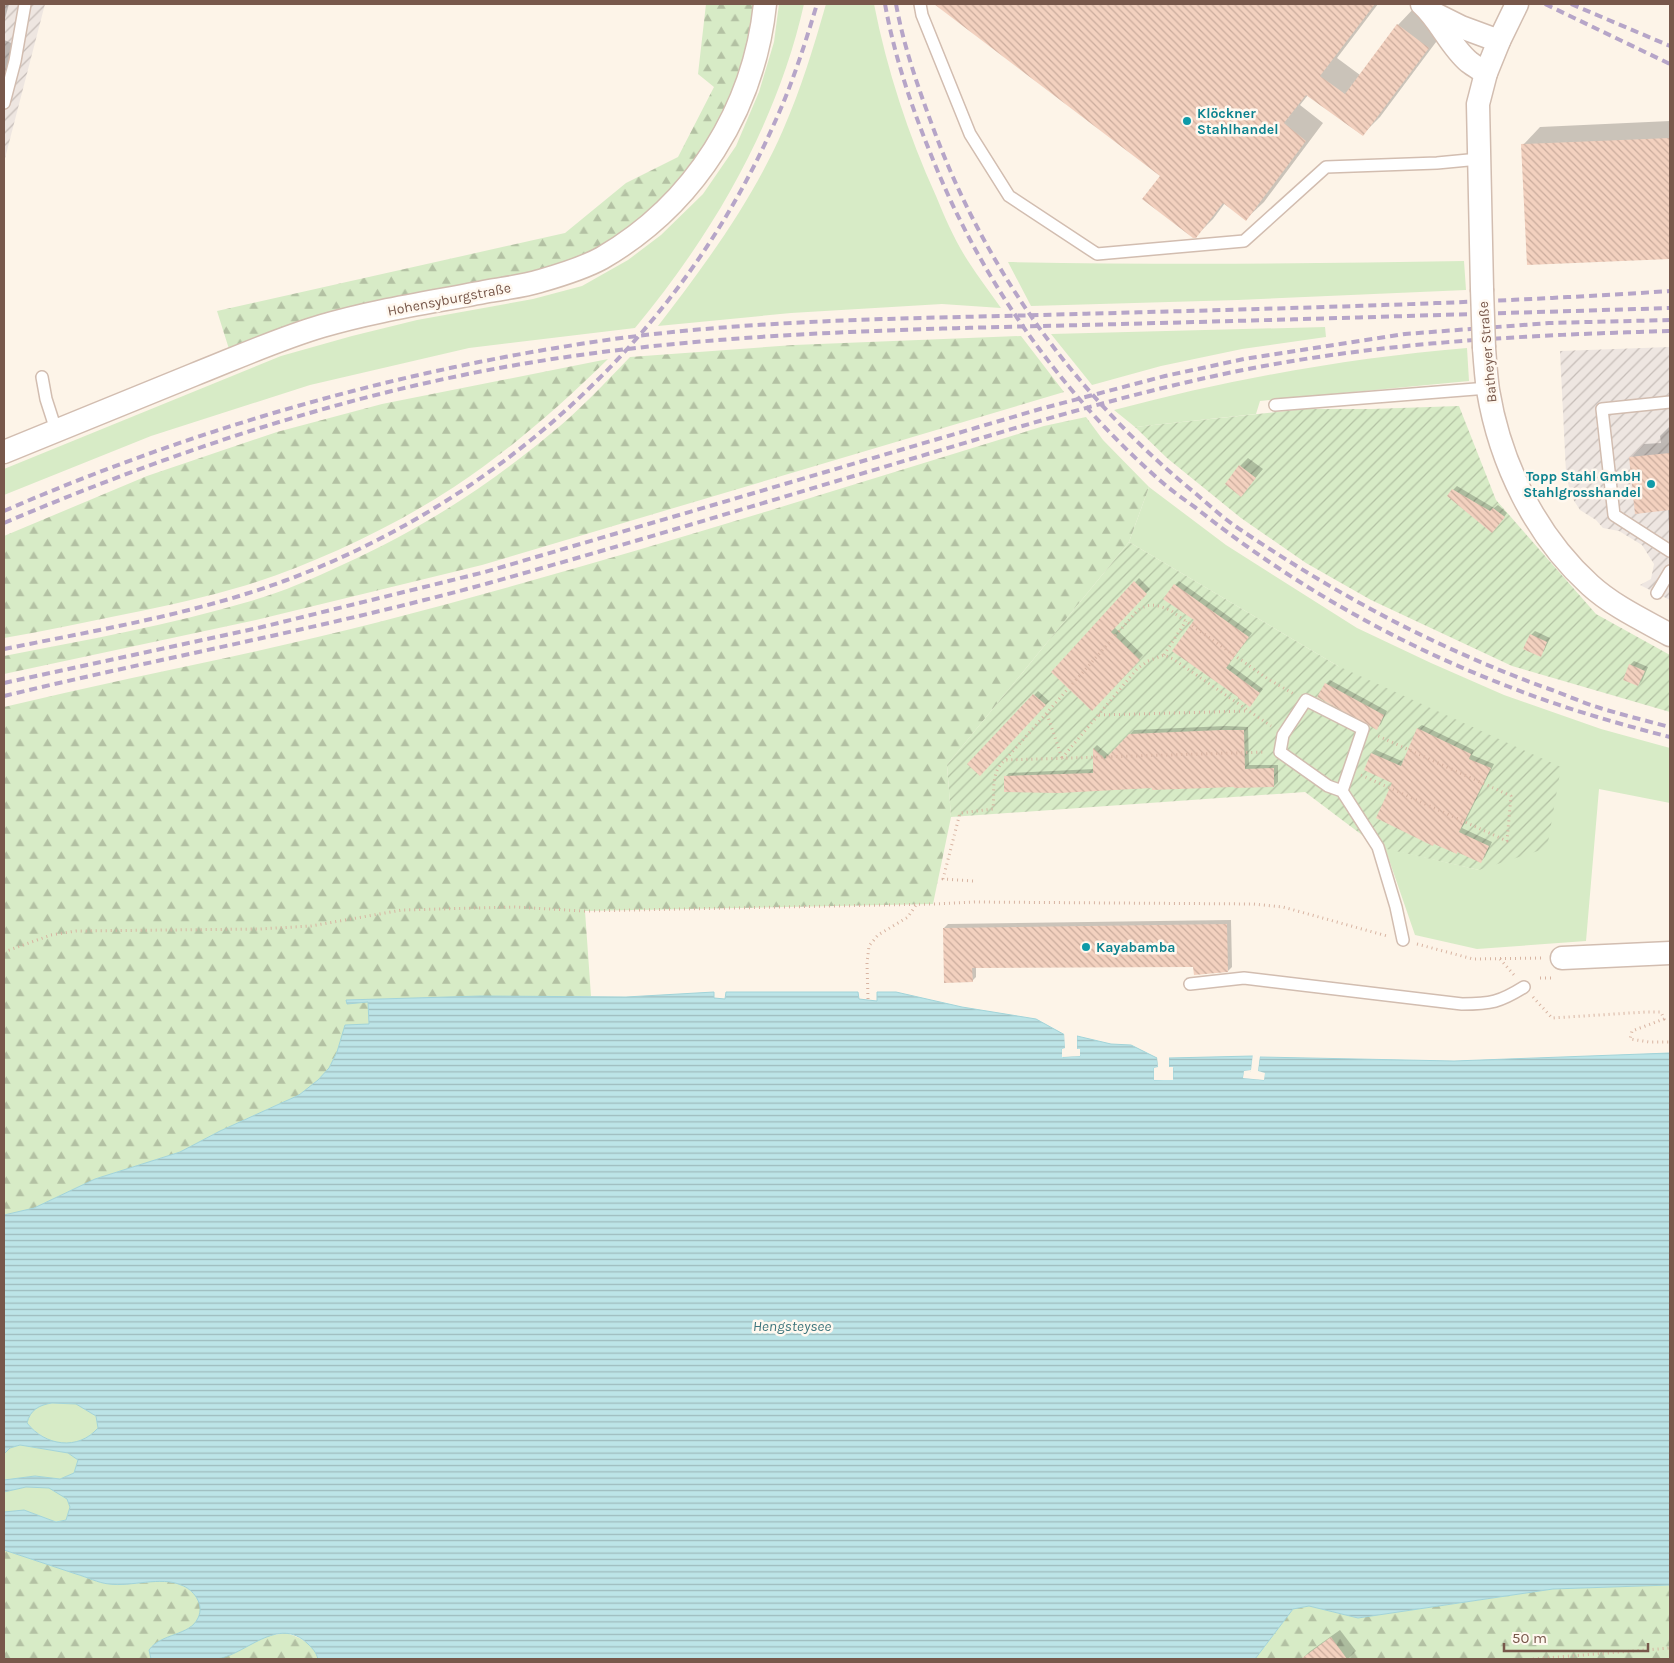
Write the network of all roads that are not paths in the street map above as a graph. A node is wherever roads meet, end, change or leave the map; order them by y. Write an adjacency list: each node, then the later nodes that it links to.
1 (25, 4): 8 (lane)
2 (765, 4): 14 (street, Hohensyburgstraße)
3 (920, 4): 9 (lane)
4 (1517, 4): 6 (street, Batheyer Straße)
5 (1426, 8): 6 (street); 7 (street)
6 (1499, 41): 7 (street, Batheyer Straße)
7 (1486, 73): 9 (street, Batheyer Straße)
8 (4, 103)
9 (1479, 159): 11 (street, Batheyer Straße, bridge)
10 (42, 377): 14 (lane)
11 (1488, 388): 13 (lane); 19 (street, Batheyer Straße)
12 (1670, 402): 16 (lane)
13 (1275, 405)
14 (56, 430): 15 (street, Hohensyburgstraße)
15 (4, 452)
16 (1670, 551)
17 (1670, 571): 18 (lane)
18 (1657, 593)
19 (1670, 635)
20 (1342, 791): 20 (lane); 21 (lane)
21 (1403, 940)
22 (1670, 953): 23 (street)
23 (1562, 958)
24 (1190, 984): 25 (lane)
25 (1524, 987)

